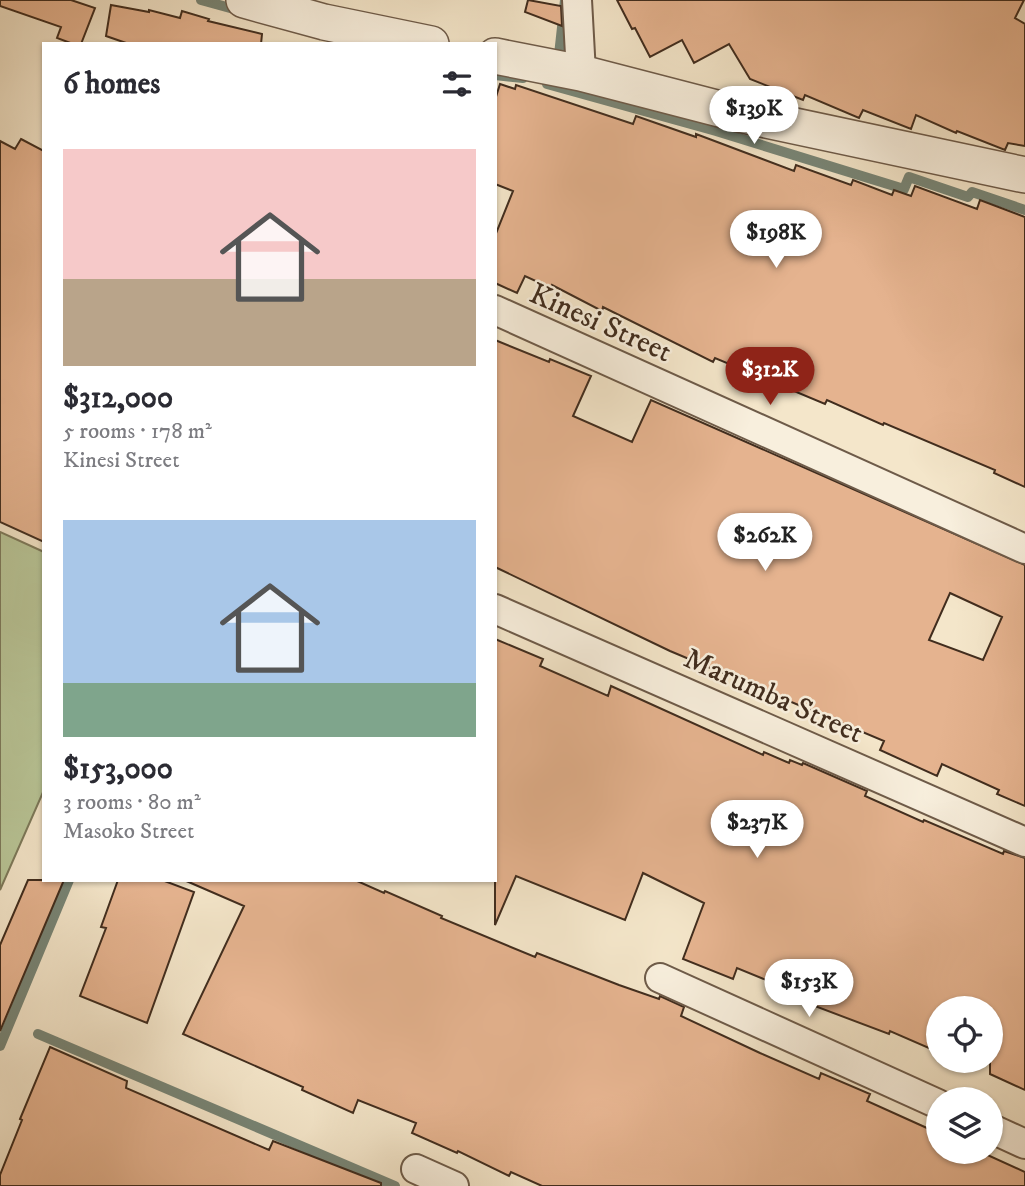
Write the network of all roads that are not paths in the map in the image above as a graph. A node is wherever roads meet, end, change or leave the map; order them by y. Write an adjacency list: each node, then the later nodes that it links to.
1 (244, 0): 3 (street)
2 (577, 0): 5 (street)
3 (421, 42)
4 (497, 56): 5 (street)
5 (581, 73): 6 (street)
6 (1025, 175)
7 (497, 311): 8 (street, Kinesi Street)
8 (1025, 549)
9 (497, 610): 10 (street, Marumba Street)
10 (1025, 842)
11 (660, 978): 12 (street)
12 (926, 1099)
13 (1003, 1134): 14 (street)
14 (1025, 1144)
15 (416, 1169): 16 (street)
16 (454, 1186)

